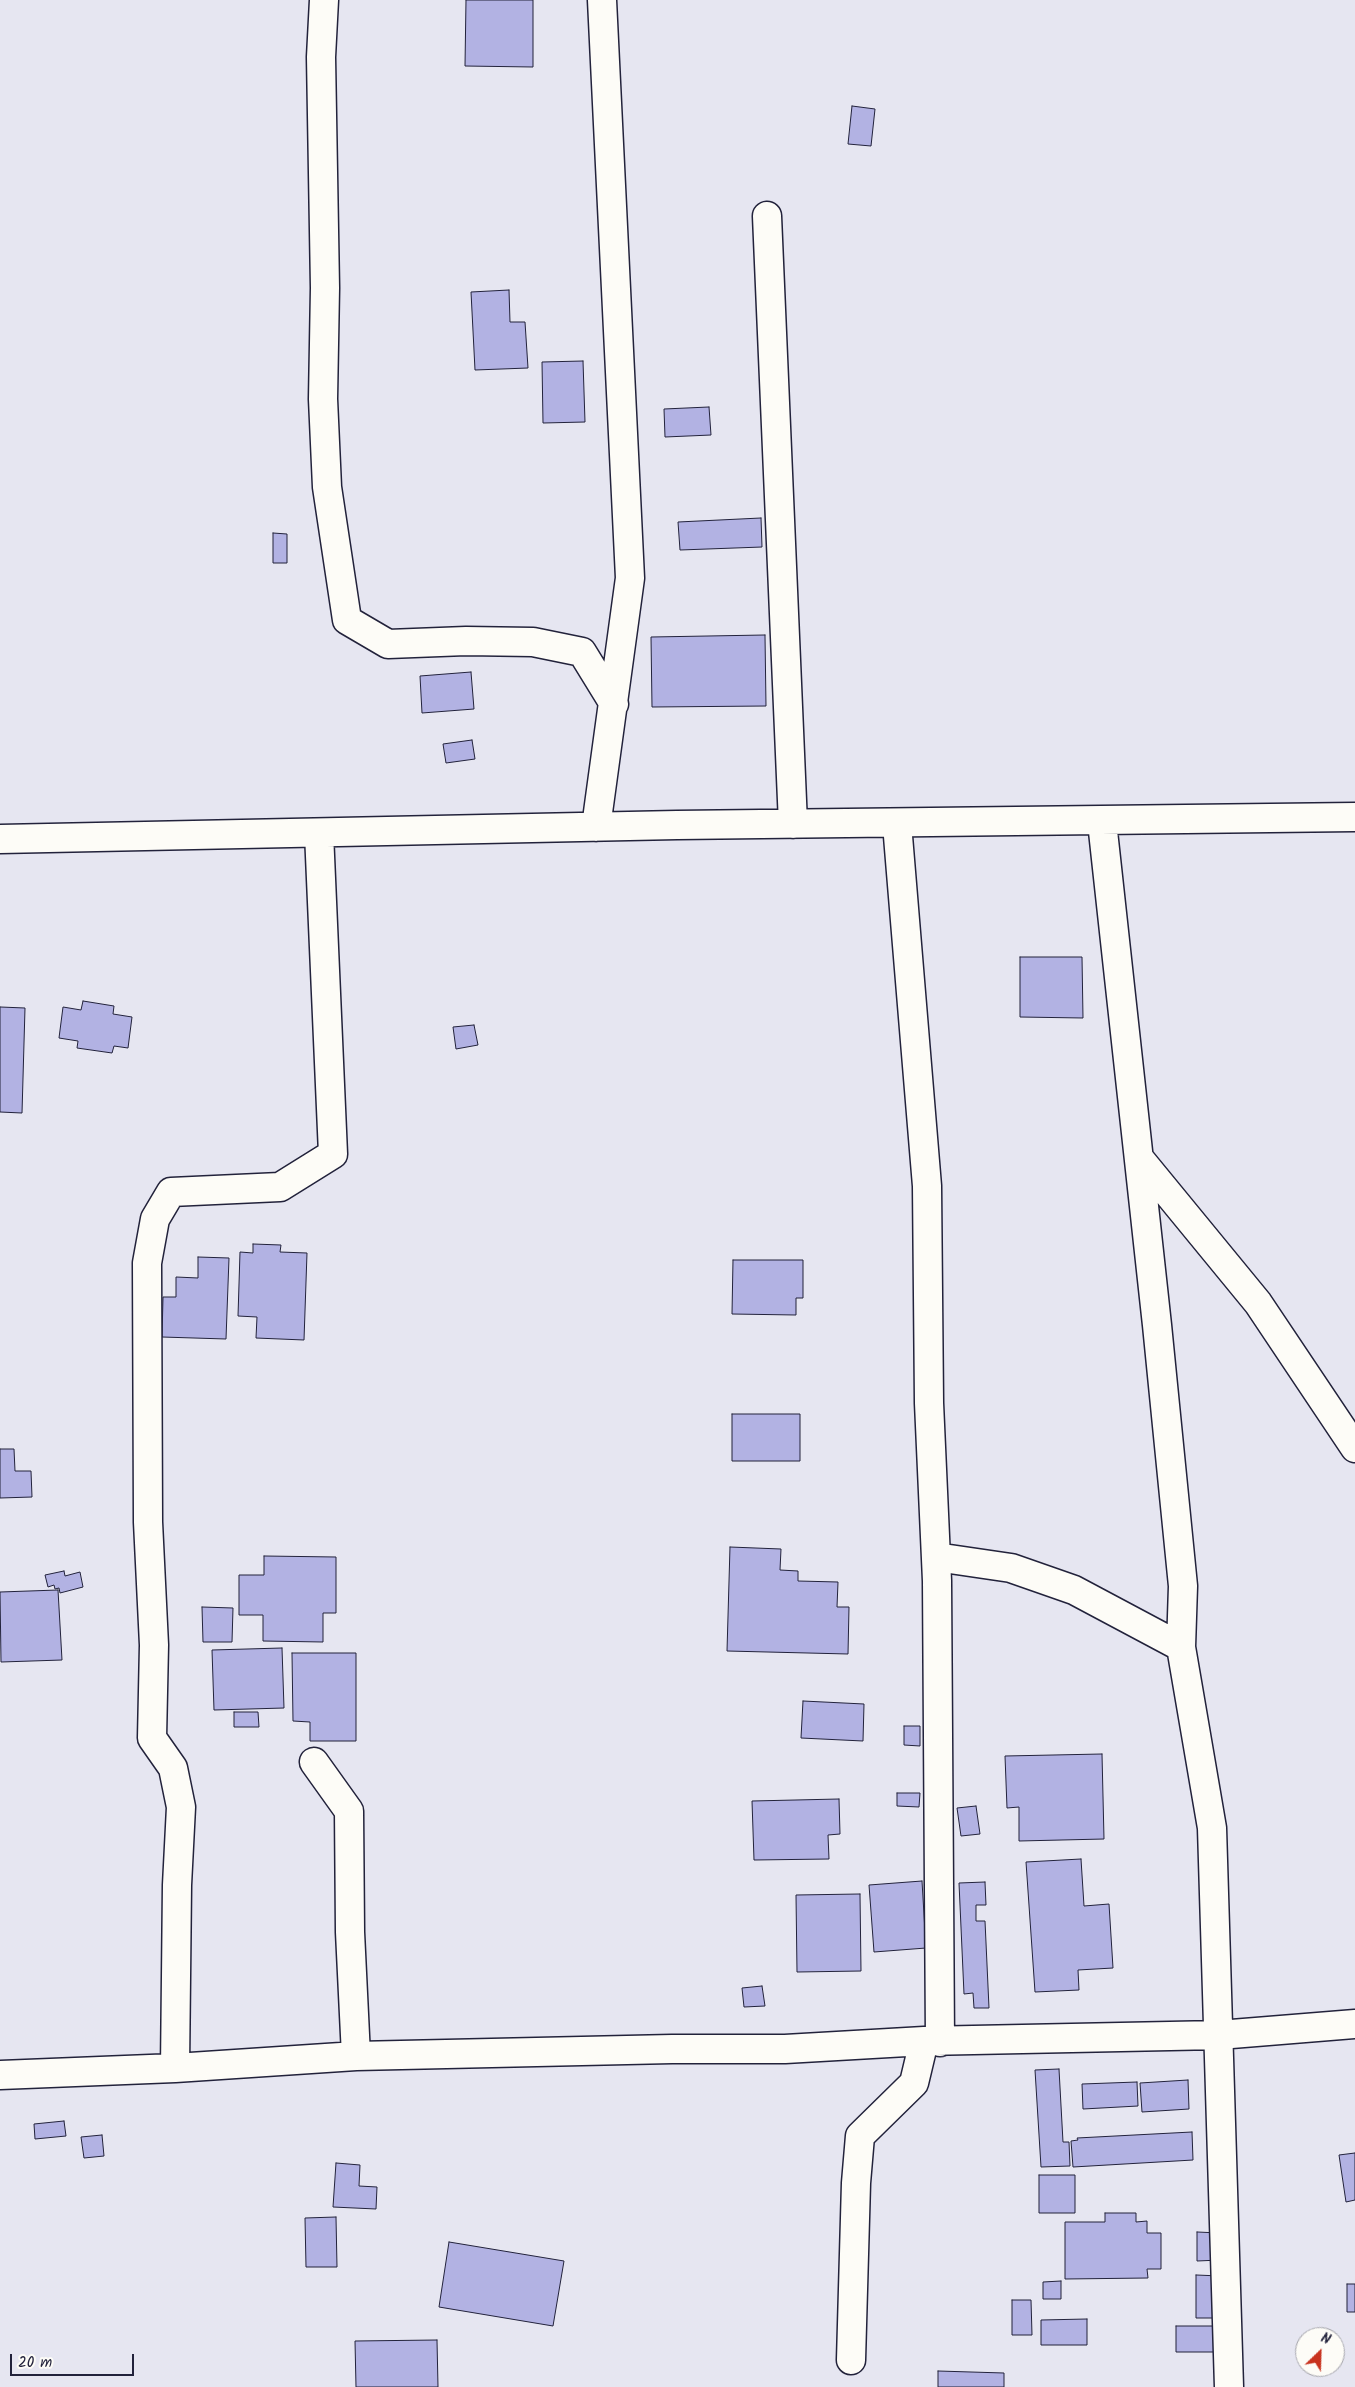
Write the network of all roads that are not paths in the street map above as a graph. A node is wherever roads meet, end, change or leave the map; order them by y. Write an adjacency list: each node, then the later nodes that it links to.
1 (324, 0): 4 (street)
2 (602, 0): 4 (street)
3 (767, 216): 7 (street)
4 (614, 704): 9 (street)
5 (1355, 817): 6 (street)
6 (1102, 822): 8 (street); 12 (street)
7 (793, 824): 8 (street); 9 (street)
8 (897, 824): 14 (street)
9 (596, 826): 10 (street)
10 (318, 833): 11 (street); 21 (street)
11 (0, 839)
12 (1139, 1158): 13 (street); 15 (street)
13 (1355, 1448)
14 (936, 1557): 15 (street); 19 (street)
15 (1181, 1647): 18 (street)
16 (314, 1762): 20 (street)
17 (1355, 2024): 18 (street)
18 (1219, 2034): 19 (street); 24 (street)
19 (932, 2041): 20 (street); 23 (street)
20 (356, 2056): 21 (street)
21 (175, 2068): 22 (street)
22 (0, 2075)
23 (851, 2360)
24 (1229, 2387)

